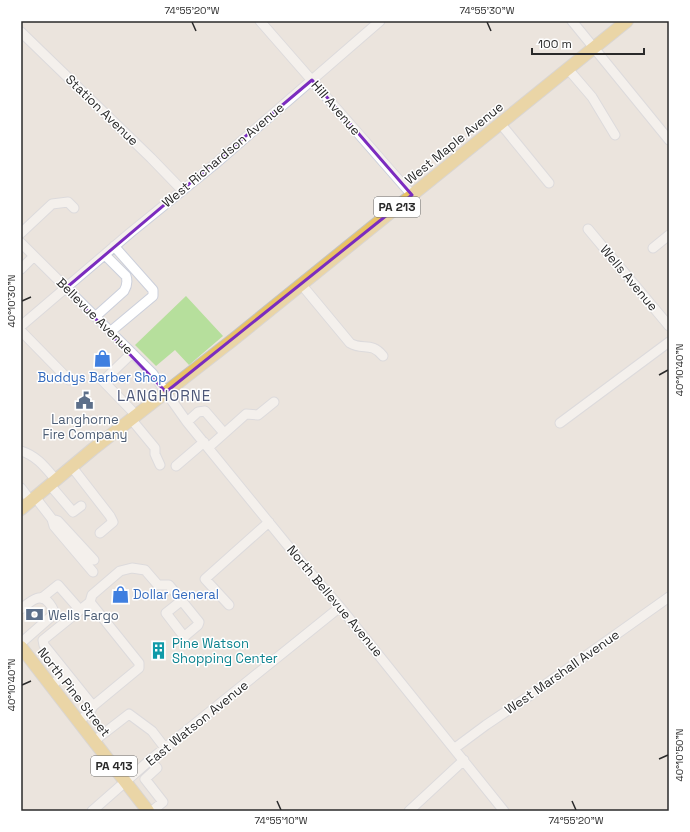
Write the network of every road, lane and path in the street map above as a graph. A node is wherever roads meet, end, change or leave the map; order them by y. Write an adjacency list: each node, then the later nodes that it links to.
1 (260, 21): 8 (street, Hill Avenue)
2 (380, 21): 8 (street, West Richardson Avenue)
3 (572, 21): 6 (street)
4 (628, 21): 6 (main road, West Maple Avenue / PA 213)
5 (21, 32): 13 (street, Station Avenue)
6 (594, 48): 7 (main road, West Maple Avenue / PA 213); 11 (street)
7 (568, 69): 9 (main road, West Maple Avenue / PA 213); 10 (street)
8 (312, 80): 13 (street, West Richardson Avenue); 14 (street, Hill Avenue)
9 (500, 123): 12 (street); 14 (main road, West Maple Avenue / PA 213)
10 (615, 135)
11 (669, 140)
12 (549, 183)
13 (182, 190): 20 (street, West Richardson Avenue)
14 (412, 195): 25 (main road, West Maple Avenue / PA 213)
15 (74, 208): 17 (street)
16 (588, 229): 29 (street, Wells Avenue)
17 (21, 233)
18 (669, 235): 21 (street)
19 (21, 243): 23 (street, Bellevue Avenue)
20 (114, 246): 22 (street, West Richardson Avenue); 31 (street)
21 (653, 248)
22 (105, 255): 26 (street, West Richardson Avenue); 27 (street)
23 (34, 256): 24 (street); 26 (street, Bellevue Avenue)
24 (21, 269)
25 (301, 284): 34 (street); 36 (main road, West Maple Avenue / PA 213)
26 (66, 288): 27 (street, Bellevue Avenue); 28 (street, West Richardson Avenue)
27 (95, 317): 31 (street, Bellevue Avenue)
28 (23, 321)
29 (669, 326)
30 (21, 331): 35 (street)
31 (110, 332): 33 (street, Bellevue Avenue)
32 (669, 342): 40 (street)
33 (132, 353): 36 (street, Bellevue Avenue); 38 (street)
34 (383, 356)
35 (69, 380)
36 (166, 392): 38 (main road, PA 213); 39 (street, North Bellevue Avenue)
37 (274, 402): 41 (street)
38 (134, 417): 44 (street); 46 (main road, PA 213)
39 (188, 422): 41 (street); 42 (street, North Bellevue Avenue)
40 (560, 424)
41 (224, 433): 42 (street)
42 (206, 445): 45 (street); 53 (street, North Bellevue Avenue)
43 (21, 451): 47 (street)
44 (160, 465)
45 (176, 466)
46 (72, 467): 47 (main road, PA 213); 54 (street)
47 (53, 482): 49 (main road, PA 213); 50 (street)
48 (21, 488): 49 (street)
49 (33, 499): 51 (main road, PA 213); 52 (street)
50 (81, 506)
51 (21, 509)
52 (52, 519): 55 (street); 56 (street)
53 (269, 522): 61 (street); 62 (street, North Bellevue Avenue)
54 (100, 534)
55 (94, 560)
56 (93, 572)
57 (43, 597): 63 (street); 64 (street); 65 (street)
58 (669, 597): 73 (street, West Marshall Avenue)
59 (181, 601): 60 (street)
60 (90, 602): 64 (street); 69 (street)
61 (229, 605)
62 (340, 607): 72 (street, East Watson Avenue); 73 (street, North Bellevue Avenue)
63 (21, 610)
64 (80, 610): 67 (street)
65 (21, 642)
66 (21, 647): 68 (main road, North Pine Street / PA 413)
67 (66, 673): 68 (street); 69 (street)
68 (51, 686): 70 (main road, North Pine Street / PA 413)
69 (92, 706): 70 (street)
70 (79, 721): 71 (main road, North Pine Street / PA 413)
71 (94, 741): 72 (street); 76 (main road, North Pine Street / PA 413)
72 (165, 748): 74 (street, East Watson Avenue)
73 (455, 748): 75 (street, North Bellevue Avenue)
74 (150, 760): 76 (street, East Watson Avenue); 80 (street)
75 (464, 760): 77 (street); 81 (street, North Bellevue Avenue)
76 (125, 781): 78 (street, East Watson Avenue); 79 (main road, North Pine Street / PA 413)
77 (411, 810)
78 (92, 811)
79 (148, 811)
80 (152, 811)
81 (504, 811)

